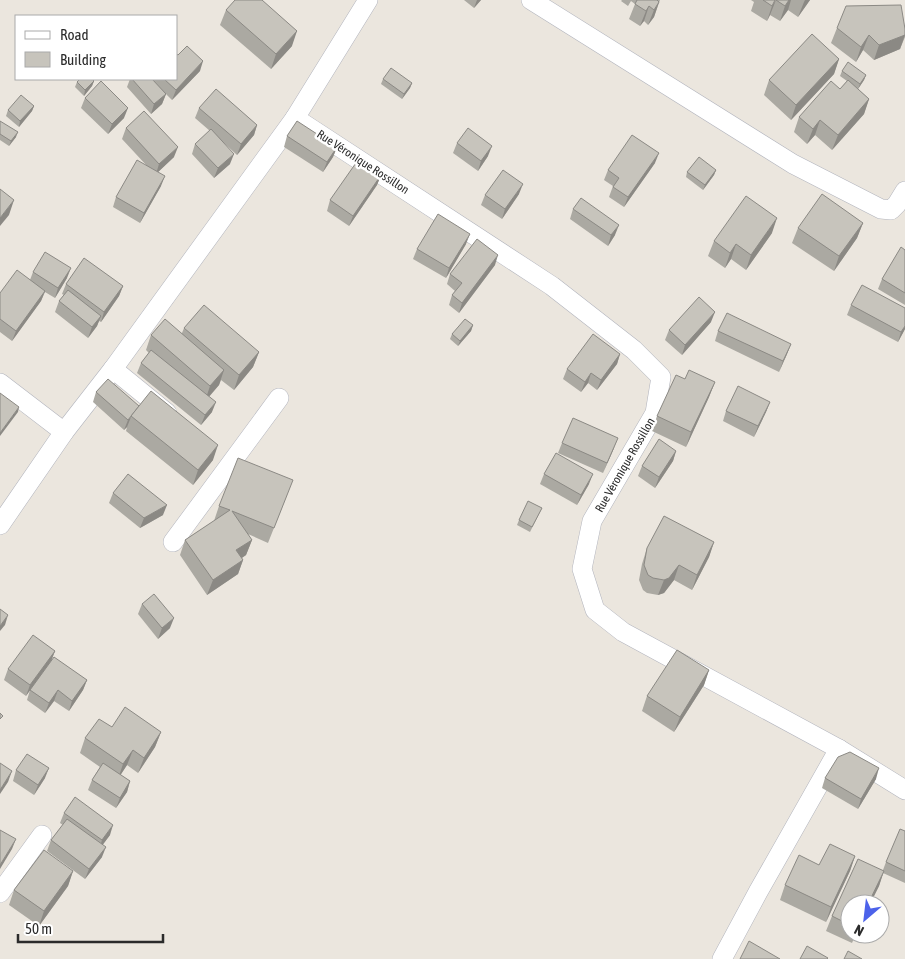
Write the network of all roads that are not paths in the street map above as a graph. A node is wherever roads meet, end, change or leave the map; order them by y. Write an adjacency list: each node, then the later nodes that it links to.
1 (368, 0): 3 (street)
2 (531, 0): 4 (street)
3 (295, 118): 5 (street); 14 (street, Rue Véronique Rossillon)
4 (905, 191)
5 (113, 369): 8 (street); 9 (street)
6 (0, 383): 9 (street)
7 (278, 398): 11 (street)
8 (183, 426)
9 (64, 432): 12 (street)
10 (214, 451): 11 (street)
11 (230, 464): 13 (street)
12 (0, 525)
13 (173, 542)
14 (839, 749): 15 (street, Rue Véronique Rossillon); 18 (street)
15 (905, 790)
16 (42, 835): 17 (street)
17 (0, 893)
18 (722, 959)

